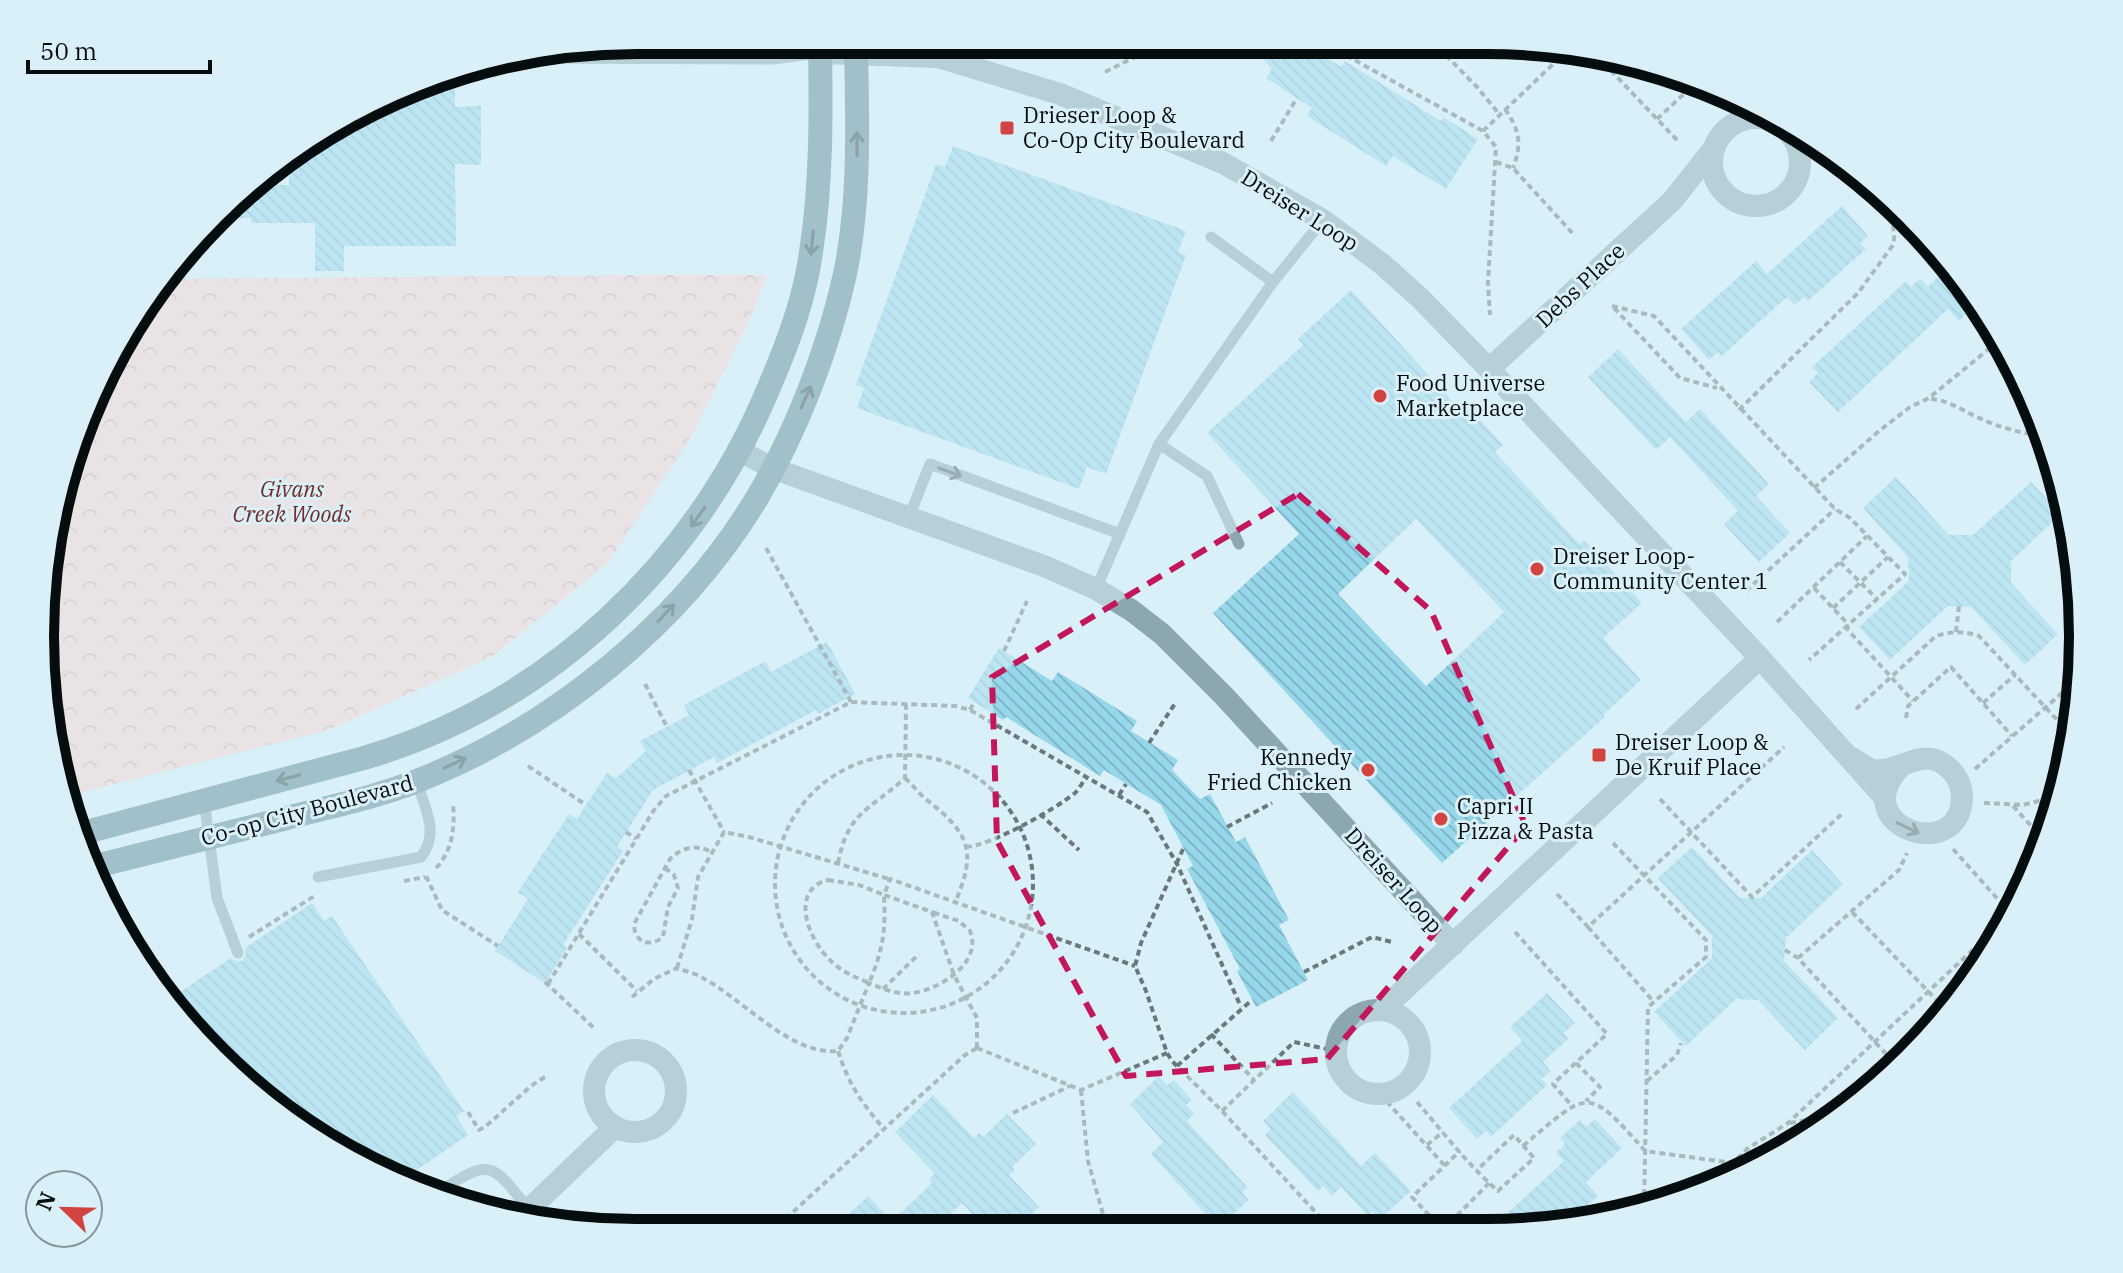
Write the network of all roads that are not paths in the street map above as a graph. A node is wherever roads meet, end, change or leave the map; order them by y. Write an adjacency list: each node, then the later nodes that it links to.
1 (793, 54): 5 (lane)
2 (820, 54): 16 (main road, Co-op City Boulevard, one-way to 16)
3 (856, 54): 17 (main road, Co-op City Boulevard, one-way to 3)
4 (904, 54): 11 (street, Dreiser Loop)
5 (568, 58)
6 (1751, 118): 8 (street, Debs Place)
7 (1795, 142): 9 (street, Debs Place)
8 (1714, 148): 9 (street); 10 (street, Debs Place)
9 (1720, 189): 10 (street, Debs Place)
10 (1672, 201): 14 (street, Debs Place)
11 (1323, 220): 13 (lane); 14 (street, Dreiser Loop)
12 (1211, 237): 13 (lane)
13 (1273, 282): 15 (lane)
14 (1489, 369): 22 (street, Dreiser Loop)
15 (1159, 444): 19 (lane); 20 (lane)
16 (740, 451): 17 (street, Dreiser Loop); 23 (main road, Co-op City Boulevard, one-way to 23)
17 (772, 468): 18 (street, Dreiser Loop); 26 (main road, Co-op City Boulevard, one-way to 17)
18 (909, 517): 19 (lane, one-way to 19); 21 (street, Dreiser Loop)
19 (1120, 534): 21 (lane)
20 (1239, 544)
21 (1096, 589): 35 (street, Dreiser Loop)
22 (1760, 658): 24 (street); 35 (street, Dreiser Loop)
23 (405, 745): 26 (main road); 28 (main road, Co-op City Boulevard, one-way to 28)
24 (1845, 753): 25 (street); 27 (street)
25 (1901, 766): 27 (street); 27 (street, one-way to 25)
26 (417, 781): 30 (main road, Co-op City Boulevard); 33 (lane)
27 (1885, 798)
28 (204, 800): 29 (main road, Co-op City Boulevard); 30 (lane)
29 (88, 832)
30 (208, 837): 31 (main road, Co-op City Boulevard); 36 (lane)
31 (139, 855): 32 (main road, Co-op City Boulevard); 34 (main road)
32 (101, 865)
33 (318, 877)
34 (107, 879)
35 (1453, 945): 37 (street)
36 (240, 948)
37 (1382, 1010): 37 (street)
38 (615, 1127): 41 (street)
39 (446, 1187): 40 (lane)
40 (522, 1208)
41 (529, 1209)

